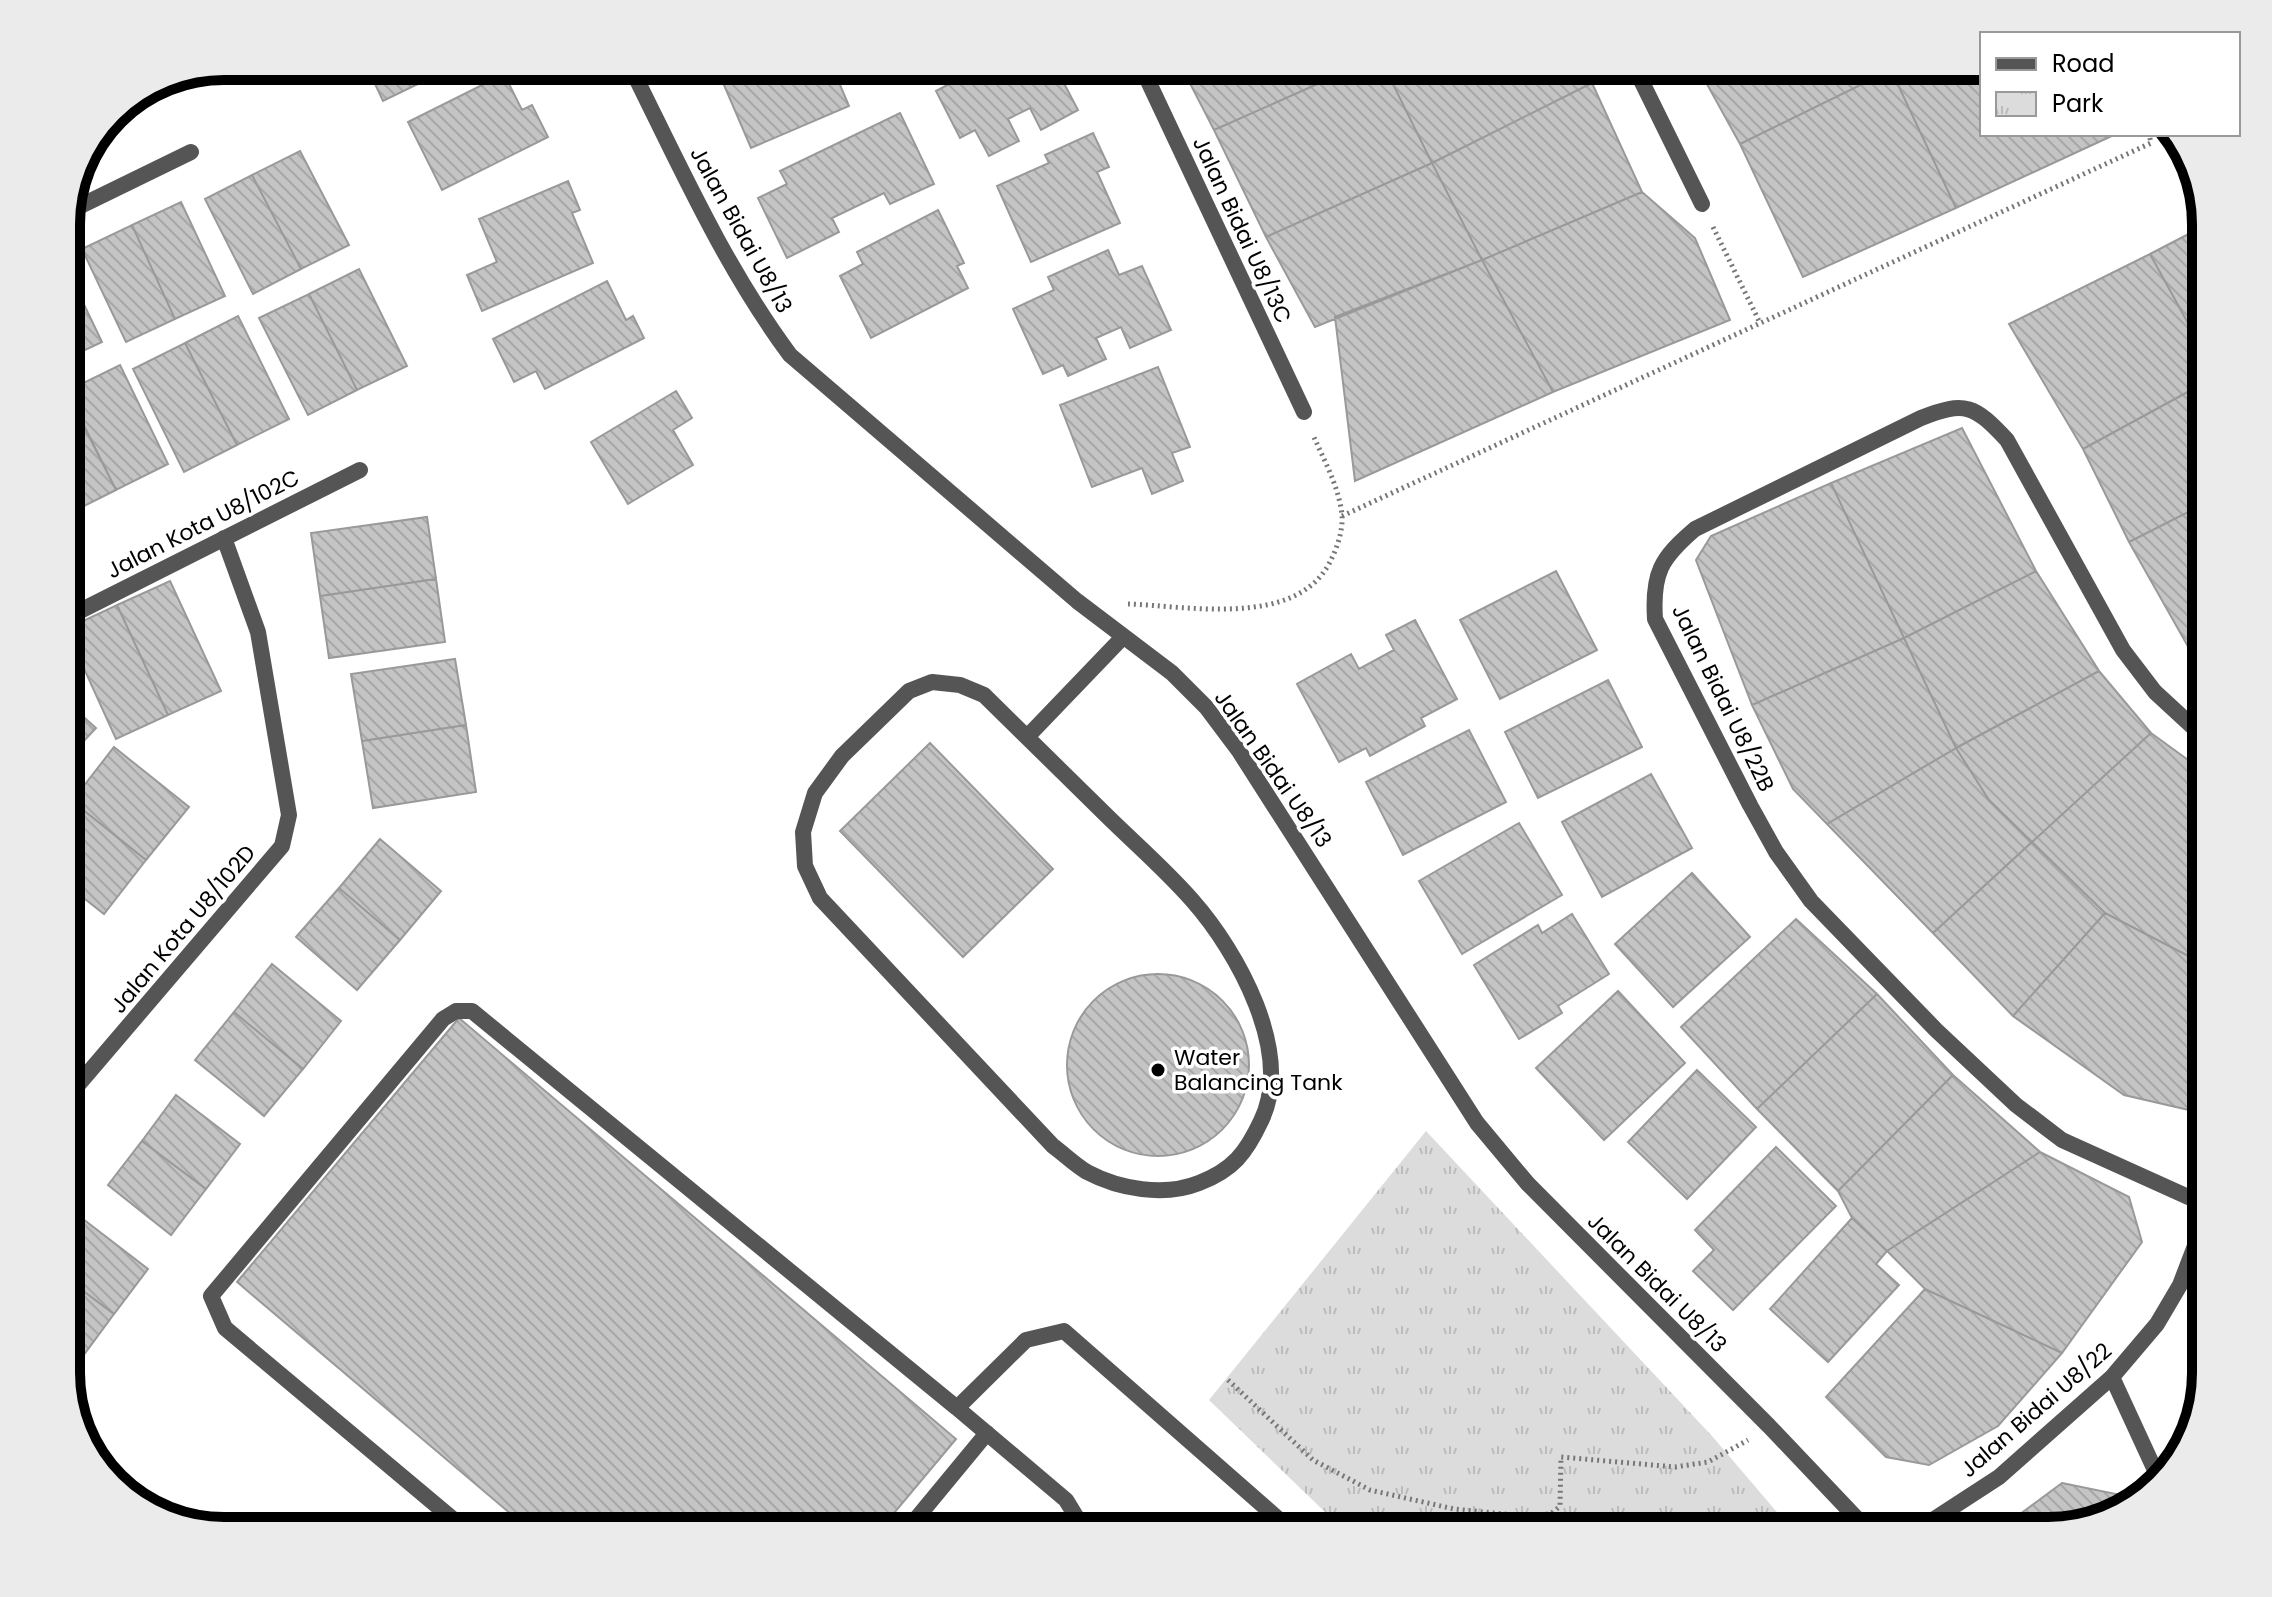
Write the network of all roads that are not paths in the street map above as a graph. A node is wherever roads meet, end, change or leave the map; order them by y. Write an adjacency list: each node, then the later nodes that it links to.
1 (637, 80): 11 (street, Jalan Bidai U8/13)
2 (1148, 80): 7 (street, Jalan Bidai U8/13C)
3 (1641, 80): 5 (street)
4 (191, 152): 6 (street)
5 (1702, 204)
6 (81, 205)
7 (1304, 412)
8 (360, 470): 9 (street, Jalan Kota U8/102C)
9 (224, 538): 10 (street, Jalan Kota U8/102C); 14 (street, Jalan Kota U8/102D)
10 (80, 611)
11 (1123, 637): 13 (street); 25 (street, Jalan Bidai U8/13)
12 (2192, 726): 15 (street, Jalan Bidai U8/22B)
13 (1027, 737): 13 (street)
14 (80, 1083)
15 (2192, 1199)
16 (2192, 1254): 17 (street, Jalan Bidai U8/22)
17 (2112, 1377): 20 (street); 26 (street, Jalan Bidai U8/22)
18 (957, 1408): 19 (street); 21 (street); 24 (street)
19 (987, 1433): 22 (street); 23 (street)
20 (2155, 1469)
21 (450, 1517)
22 (918, 1517)
23 (1076, 1517)
24 (1276, 1517)
25 (1848, 1517)
26 (1938, 1517)

